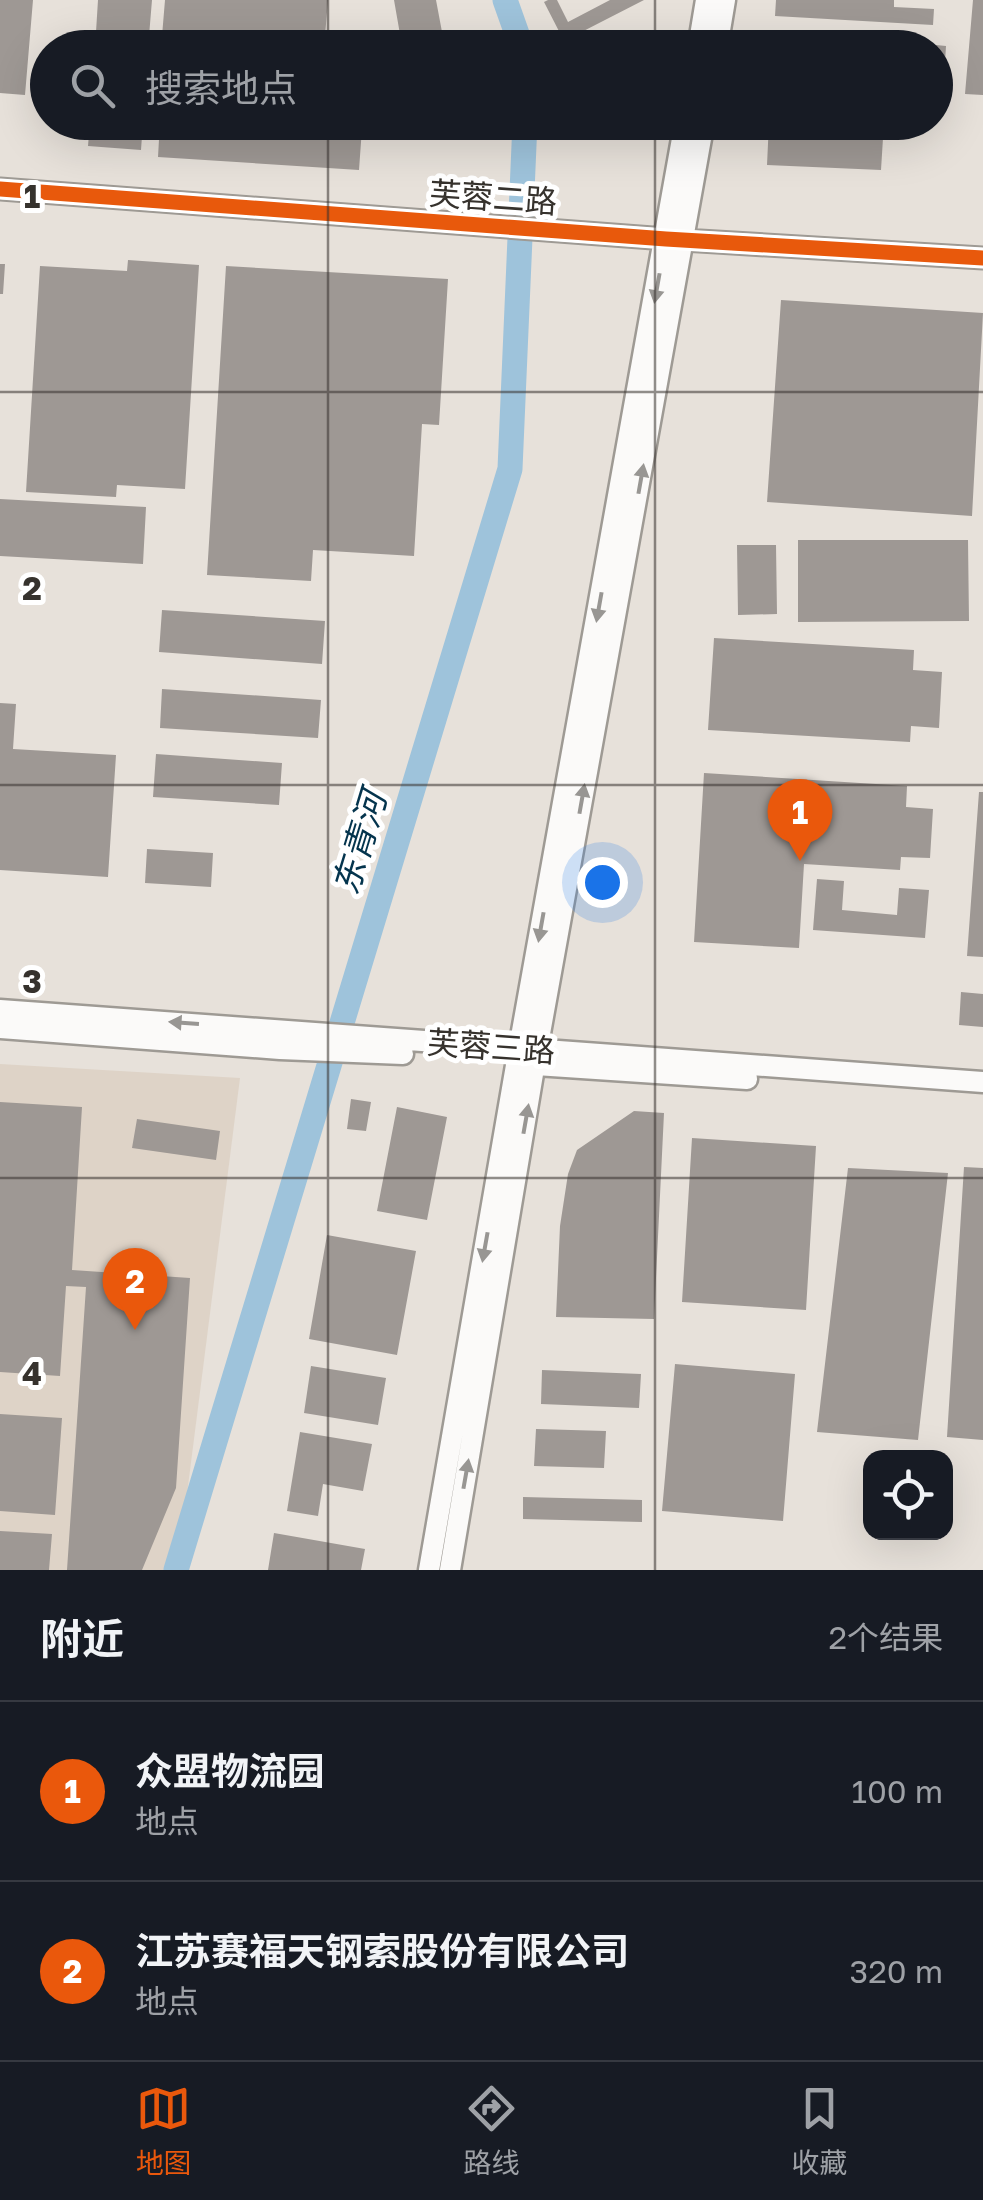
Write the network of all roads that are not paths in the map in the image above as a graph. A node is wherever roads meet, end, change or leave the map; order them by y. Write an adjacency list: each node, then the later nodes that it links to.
1 (706, 0): 3 (main road)
2 (725, 0): 4 (main road)
3 (701, 30)
4 (720, 30)
5 (683, 140): 8 (main road)
6 (700, 140): 8 (main road)
7 (0, 189): 8 (main road, 芙蓉二路)
8 (675, 239): 9 (main road, 芙蓉二路); 13 (main road)
9 (983, 258)
10 (0, 1010): 12 (main road, 芙蓉三路, one-way to 10)
11 (0, 1028): 12 (main road, 芙蓉三路)
12 (280, 1039): 13 (main road, 芙蓉三路)
13 (527, 1057): 14 (main road, 芙蓉三路); 15 (main road, 芙蓉三路); 16 (main road, one-way to 16); 17 (main road, one-way to 13)
14 (983, 1082)
15 (983, 1096)
16 (429, 1570)
17 (450, 1570)

